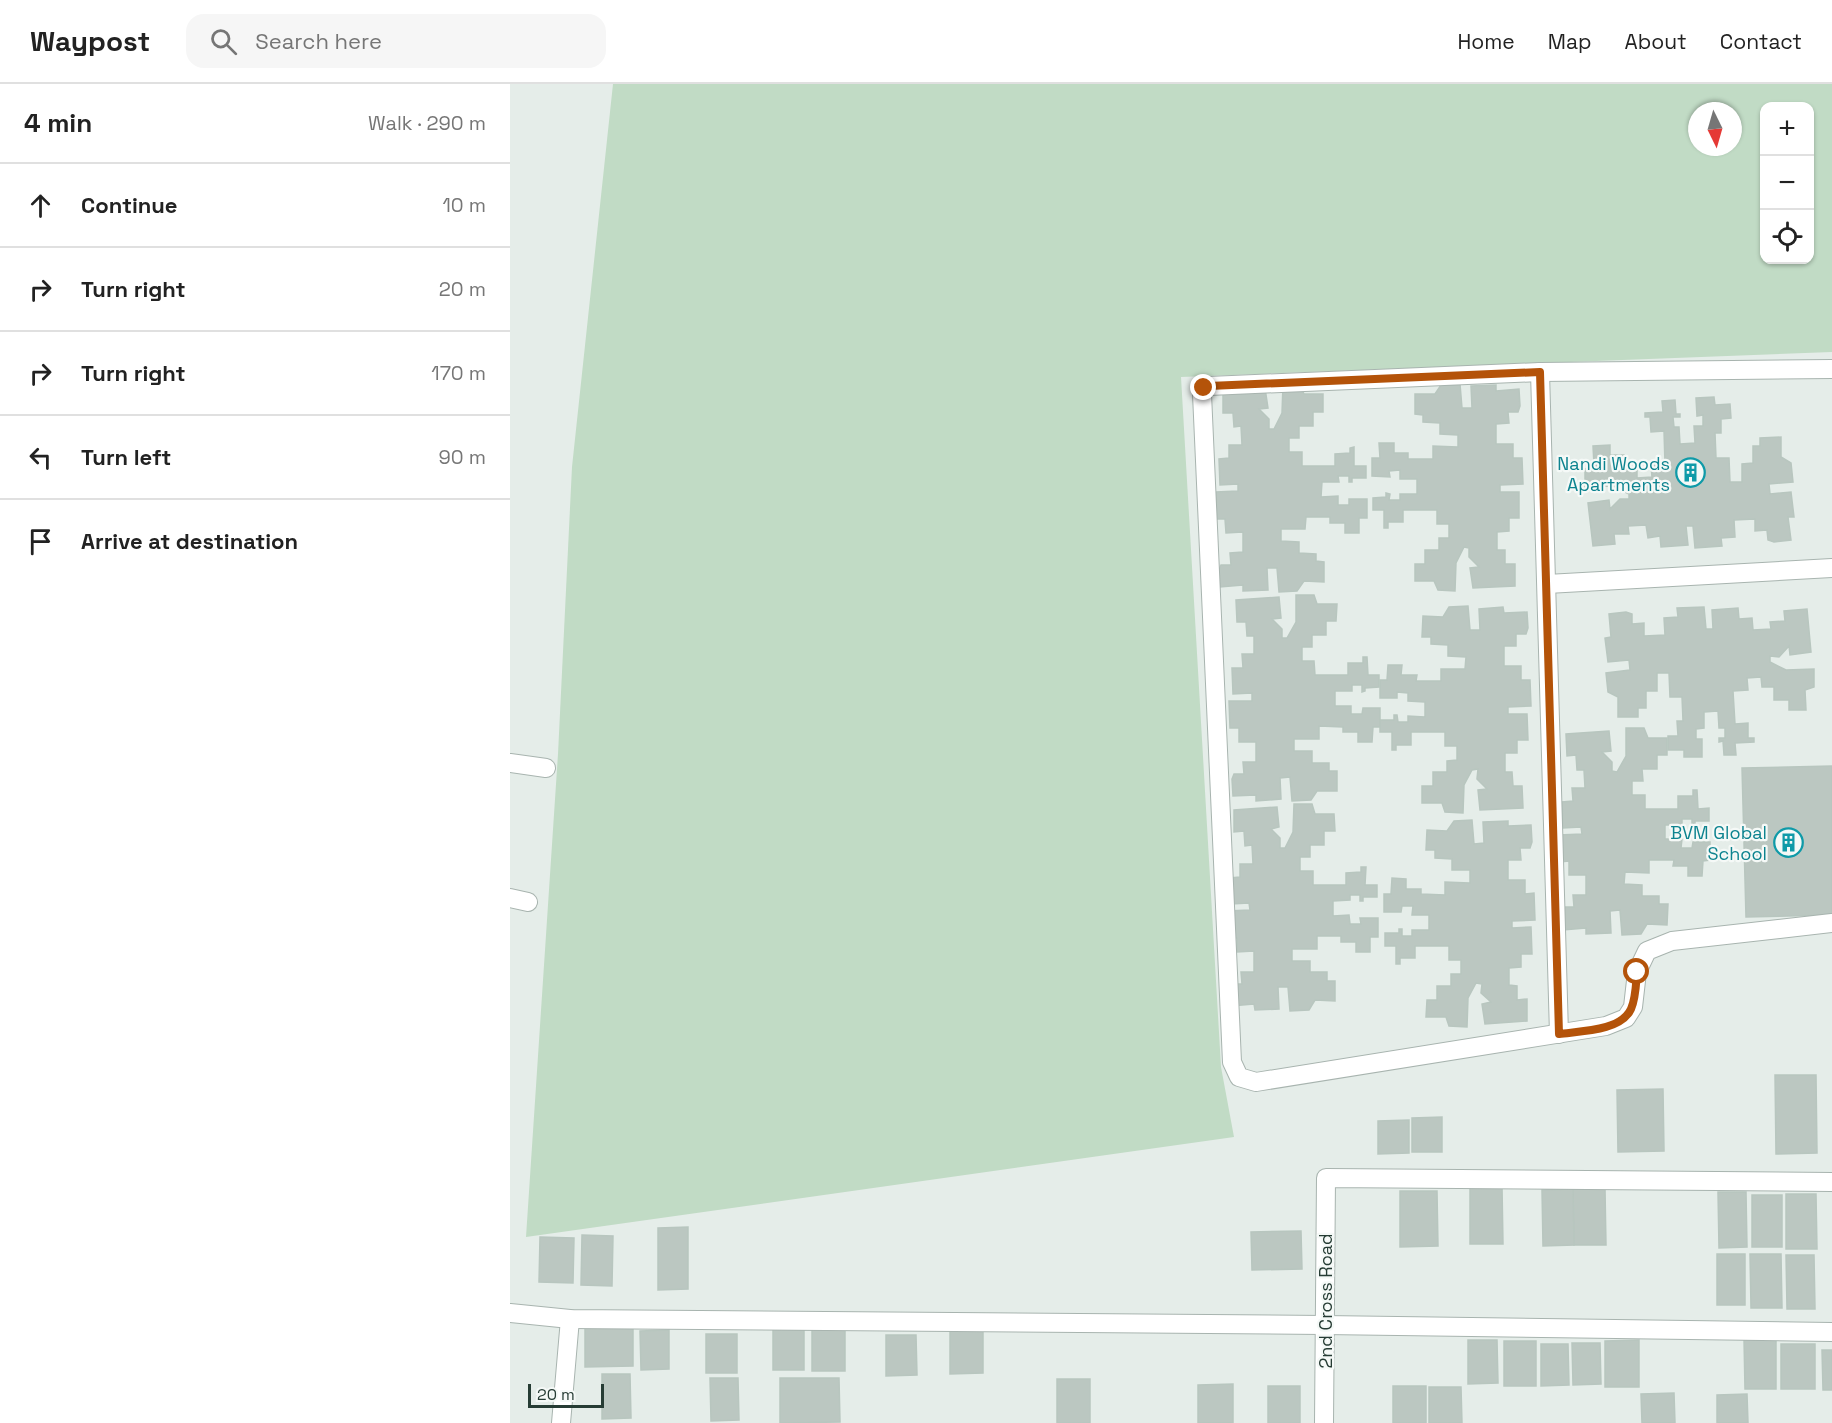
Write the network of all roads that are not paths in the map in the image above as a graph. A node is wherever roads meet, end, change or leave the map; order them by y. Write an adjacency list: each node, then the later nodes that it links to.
1 (1832, 369): 2 (street)
2 (1540, 372): 4 (street); 10 (street)
3 (1832, 568): 4 (street)
4 (1547, 584): 10 (street)
5 (510, 763): 6 (street)
6 (546, 768)
7 (510, 898): 8 (street)
8 (528, 902)
9 (1832, 923): 10 (street)
10 (1559, 1034)
11 (1832, 1182): 14 (street, 2nd Cross Road)
12 (510, 1313): 13 (street)
13 (570, 1319): 14 (street); 16 (street)
14 (1324, 1325): 15 (street); 17 (street, 2nd Cross Road)
15 (1832, 1332)
16 (561, 1423)
17 (1324, 1423)

